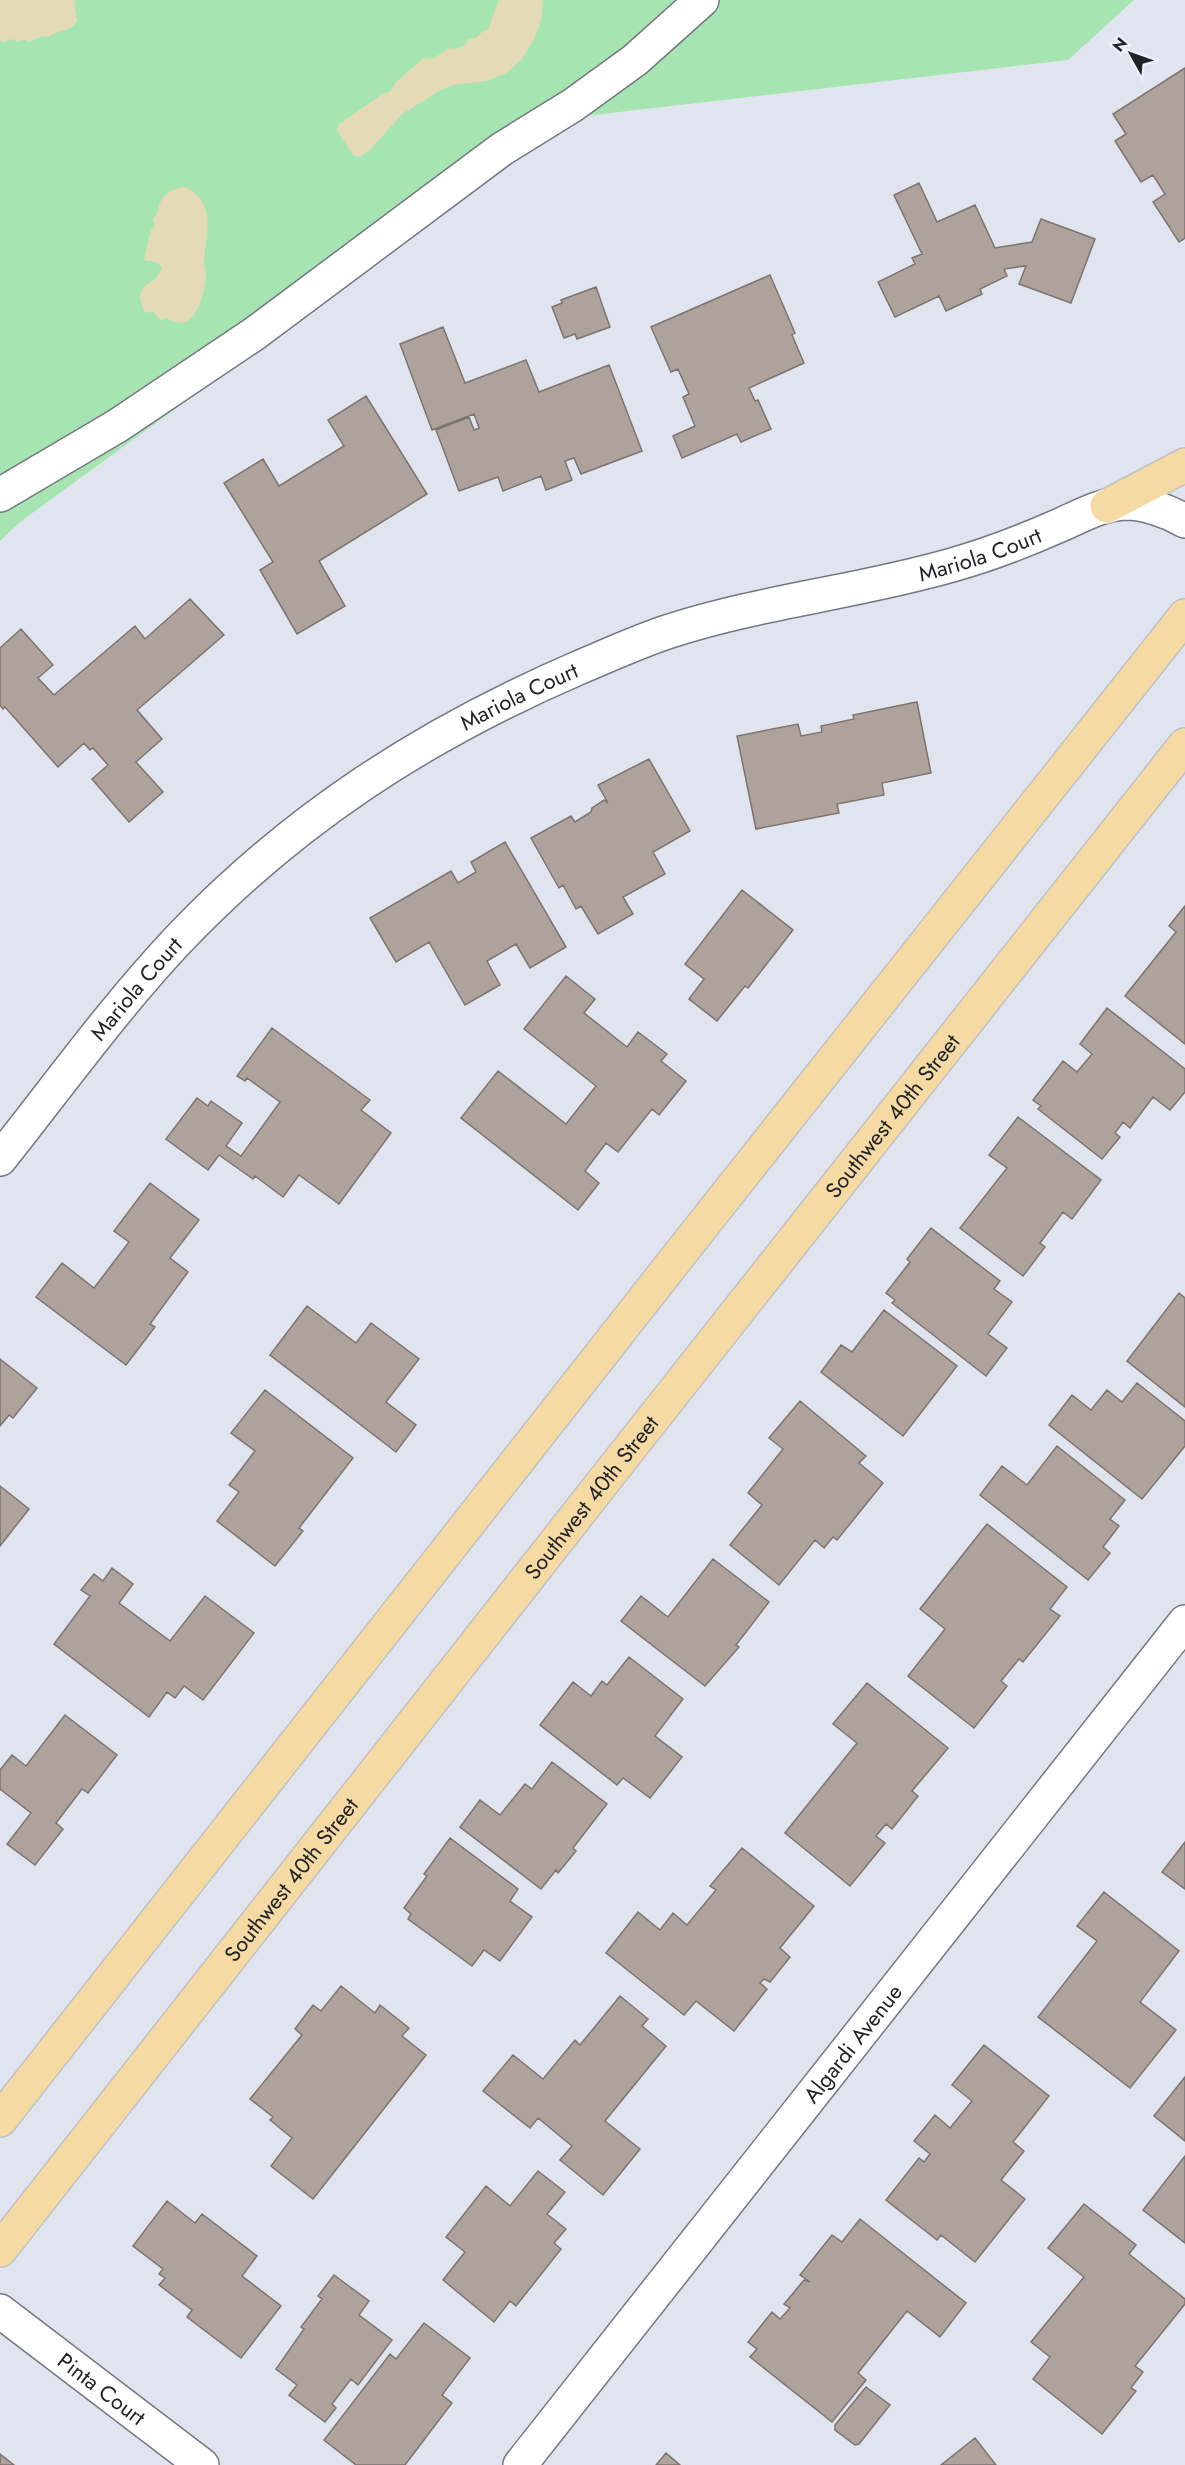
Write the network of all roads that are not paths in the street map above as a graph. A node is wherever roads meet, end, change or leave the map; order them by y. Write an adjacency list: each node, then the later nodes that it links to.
1 (702, 0): 3 (street)
2 (1185, 465): 4 (main road)
3 (0, 495)
4 (1107, 506): 5 (street, Mariola Court); 8 (street, Mariola Court)
5 (1185, 521)
6 (1185, 616): 10 (main road)
7 (1185, 745): 11 (main road, Southwest 40th Street)
8 (0, 1159)
9 (1185, 1622): 14 (street, Algardi Avenue)
10 (0, 2120)
11 (0, 2250)
12 (0, 2311): 13 (street, Pinta Court)
13 (202, 2465)
14 (520, 2465)

